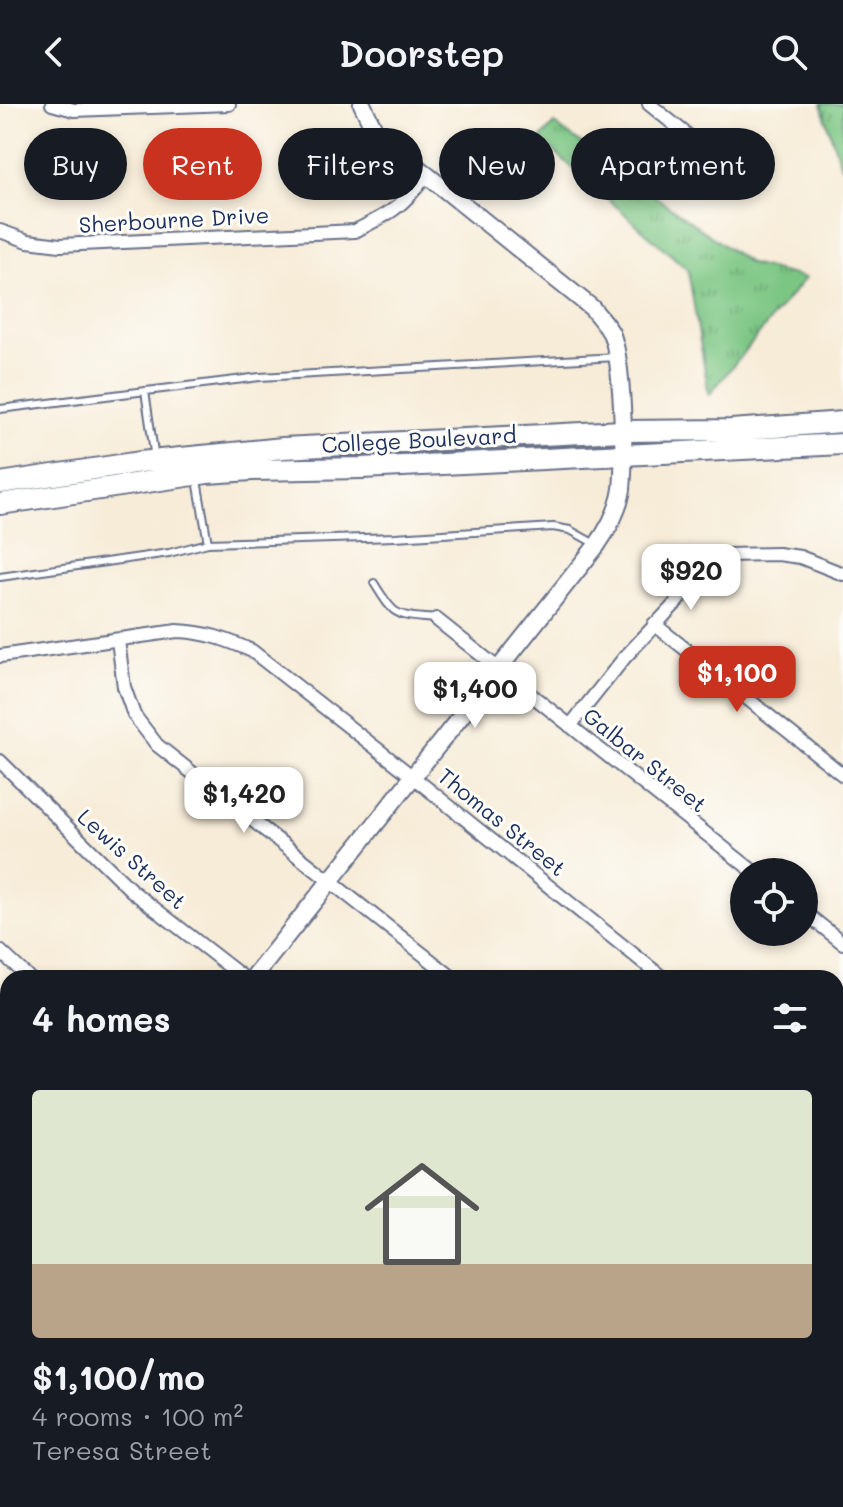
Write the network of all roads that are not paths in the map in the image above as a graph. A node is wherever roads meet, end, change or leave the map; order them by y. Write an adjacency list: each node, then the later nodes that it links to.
1 (52, 104): 2 (street)
2 (229, 104)
3 (362, 104): 6 (street)
4 (649, 104): 5 (street)
5 (679, 128)
6 (426, 175): 7 (street, Sherbourne Drive); 8 (street)
7 (0, 231)
8 (617, 357): 9 (lane); 12 (street)
9 (145, 391): 10 (lane); 16 (lane)
10 (0, 409)
11 (843, 422): 12 (main road, College Boulevard)
12 (622, 431): 14 (street); 15 (main road, College Boulevard)
13 (843, 444): 14 (main road, College Boulevard)
14 (622, 454): 15 (main road, College Boulevard); 20 (street)
15 (193, 466): 16 (main road, College Boulevard); 19 (lane)
16 (157, 470): 17 (main road, College Boulevard); 18 (main road, College Boulevard)
17 (0, 483)
18 (0, 504)
19 (208, 543): 20 (lane); 22 (lane)
20 (597, 545): 28 (street)
21 (843, 574): 25 (street)
22 (0, 577)
23 (374, 583): 24 (lane)
24 (436, 619): 28 (street, Galbar Street)
25 (654, 624): 29 (street); 31 (street)
26 (118, 640): 27 (street, Thomas Street); 32 (street, Thomas Street); 34 (street)
27 (0, 656)
28 (498, 668): 29 (street, Galbar Street); 32 (street)
29 (570, 726): 33 (street, Galbar Street)
30 (0, 761): 39 (street, Lewis Street)
31 (843, 775)
32 (413, 777): 34 (street); 42 (street, Thomas Street)
33 (736, 858)
34 (331, 880): 40 (street); 41 (street)
35 (818, 923): 36 (street)
36 (843, 943)
37 (0, 951): 38 (street)
38 (20, 970)
39 (234, 970)
40 (259, 970)
41 (443, 970)
42 (653, 970)

